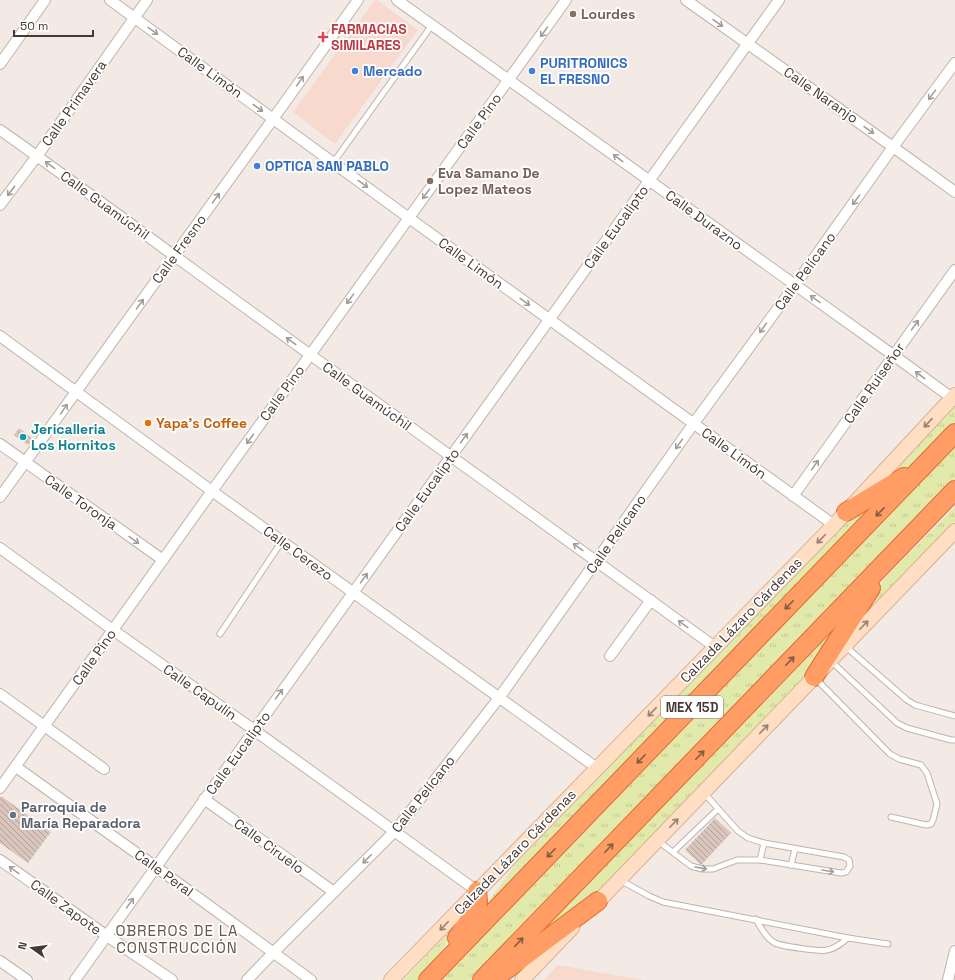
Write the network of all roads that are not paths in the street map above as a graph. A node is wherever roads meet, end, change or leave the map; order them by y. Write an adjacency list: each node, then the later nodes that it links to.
1 (45, 0): 13 (street)
2 (110, 0): 9 (street, Calle Limón)
3 (147, 0): 9 (street, Calle Primavera)
4 (358, 0): 15 (street, Calle Fresno, one-way to 4)
5 (397, 0): 10 (street, Calle Durazno)
6 (566, 0): 14 (street, Calle Pino, one-way to 14)
7 (686, 0): 11 (street, Calle Naranjo, one-way to 11)
8 (779, 0): 11 (street, Calle Eucalipto)
9 (135, 18): 15 (street, Calle Limón, one-way to 15); 18 (street, Calle Primavera)
10 (432, 25): 14 (street, Calle Durazno); 19 (lane)
11 (748, 44): 17 (street, Calle Naranjo, one-way to 17); 20 (street, Calle Eucalipto)
12 (955, 63): 17 (street, Calle Pelícano, one-way to 17)
13 (0, 64)
14 (508, 80): 20 (street, Calle Durazno, one-way to 14); 23 (street, Calle Pino, one-way to 23)
15 (273, 119): 19 (street, Calle Limón); 24 (street, Calle Fresno, one-way to 15)
16 (0, 130): 18 (street, Calle Guamúchil)
17 (894, 147): 21 (street, Calle Naranjo); 26 (street, Calle Pelícano, one-way to 26)
18 (37, 156): 22 (street, Calle Primavera, one-way to 22); 24 (street, Calle Guamúchil, one-way to 18)
19 (333, 163): 23 (street, Calle Limón, one-way to 23)
20 (649, 181): 26 (street, Calle Durazno); 27 (street, Calle Eucalipto)
21 (955, 192)
22 (0, 205)
23 (409, 218): 27 (street, Calle Limón, one-way to 27); 29 (street, Calle Pino, one-way to 29)
24 (175, 256): 29 (street, Calle Guamúchil, one-way to 24); 31 (street, Calle Fresno, one-way to 24)
25 (955, 270): 30 (street, Calle Ruiseñor, one-way to 25)
26 (795, 285): 30 (street, Calle Durazno, one-way to 26); 33 (street, Calle Pelícano, one-way to 33)
27 (549, 319): 33 (street, Calle Limón); 36 (street, Calle Eucalipto, one-way to 27)
28 (0, 336): 31 (street, Calle Cerezo)
29 (310, 355): 36 (street, Calle Guamúchil); 40 (street, Calle Pino, one-way to 40)
30 (893, 355): 32 (street, Calle Durazno, one-way to 30); 41 (street, Calle Ruiseñor, one-way to 30)
31 (76, 391): 37 (street, Calle Fresno, one-way to 31); 40 (street, Calle Cerezo)
32 (953, 396): 43 (main road, Calzada Lázaro Cárdenas, one-way to 43)
33 (694, 423): 41 (street, Calle Limón); 50 (street, Calle Pelícano, one-way to 50)
34 (955, 433): 38 (highway, Calzada Lázaro Cárdenas / MEX 15D)
35 (0, 444): 37 (street, Calle Toronja)
36 (451, 456): 50 (street, Calle Guamúchil, one-way to 36); 51 (street, Calle Eucalipto, one-way to 36)
37 (26, 463): 42 (street, Calle Fresno); 49 (street, Calle Toronja, one-way to 49)
38 (924, 466): 43 (highway); 101 (highway, Calzada Lázaro Cárdenas / MEX 15D, one-way to 101)
39 (955, 490): 48 (highway, MEX 15D)
40 (212, 491): 46 (street, Calle Cerezo); 49 (street, Calle Pino)
41 (793, 496): 44 (street, Calle Limón)
42 (0, 498)
43 (846, 512): 44 (main road, Calzada Lázaro Cárdenas)
44 (834, 525): 56 (main road, Calzada Lázaro Cárdenas, one-way to 56)
45 (954, 532): 55 (main road, one-way to 45)
46 (282, 541): 51 (street, Calle Cerezo); 54 (lane)
47 (0, 548): 53 (street, Calle Capulín)
48 (892, 555): 59 (highway); 102 (highway, MEX 15D, one-way to 48)
49 (163, 560): 53 (street, Calle Pino)
50 (597, 561): 52 (street, Calle Guamúchil); 61 (street, Calle Pelícano)
51 (353, 592): 61 (street, Calle Cerezo); 64 (street, Calle Eucalipto, one-way to 51)
52 (651, 600): 56 (street, Calle Guamúchil, one-way to 52); 57 (street)
53 (113, 630): 63 (street, Calle Pino); 64 (street, Calle Capulín)
54 (220, 634)
55 (844, 646): 58 (main road); 62 (lane)
56 (715, 647): 67 (main road, Calzada Lázaro Cárdenas, one-way to 67)
57 (610, 656)
58 (830, 660): 59 (main road); 65 (lane)
59 (814, 677): 70 (main road, one-way to 59); 73 (lane)
60 (0, 694): 63 (street)
61 (499, 698): 67 (street, Calle Cerezo); 74 (street, Calle Pelícano)
62 (955, 716)
63 (44, 726): 66 (street, Calle Pino); 68 (street)
64 (254, 730): 71 (street, Calle Eucalipto); 74 (street, Calle Capulín)
65 (955, 740)
66 (16, 766): 69 (street, Calle Pino); 82 (street, Calle Peral)
67 (597, 768): 84 (main road, Calzada Lázaro Cárdenas)
68 (104, 769)
69 (0, 788)
70 (703, 792): 72 (lane); 75 (main road, one-way to 70)
71 (204, 800): 82 (street, Calle Eucalipto); 85 (street, Calle Ciruelo)
72 (718, 809): 76 (lane); 78 (lane)
73 (891, 817)
74 (394, 831): 84 (street, Calle Capulín); 85 (street, Calle Pelícano, one-way to 85)
75 (657, 840): 78 (lane); 83 (main road)
76 (764, 843): 77 (lane); 80 (lane)
77 (795, 849): 81 (lane); 81 (lane, one-way to 77)
78 (673, 852): 80 (lane, one-way to 80)
79 (0, 860): 88 (street, Calle Zapote, one-way to 79)
80 (760, 860): 81 (lane)
81 (791, 865)
82 (156, 867): 88 (street, Calle Eucalipto, one-way to 82); 92 (street, Calle Peral)
83 (619, 880): 86 (main road); 87 (lane)
84 (477, 891): 100 (main road, Calzada Lázaro Cárdenas, one-way to 100); 101 (highway)
85 (334, 892): 92 (street, Calle Pelícano)
86 (598, 901): 103 (highway); 104 (main road)
87 (756, 919): 89 (lane); 89 (lane)
88 (107, 936): 96 (street, Calle Eucalipto); 97 (street, Calle Zapote)
89 (848, 938): 90 (lane)
90 (888, 944)
91 (955, 952): 94 (street)
92 (273, 953): 98 (street, Calle Pelícano); 99 (street, Calle Peral)
93 (0, 961): 95 (street)
94 (953, 968): 105 (street)
95 (27, 980)
96 (75, 980)
97 (172, 980)
98 (247, 980)
99 (311, 980)
100 (392, 980)
101 (427, 980)
102 (482, 980)
103 (493, 980)
104 (522, 980)
105 (948, 980)

